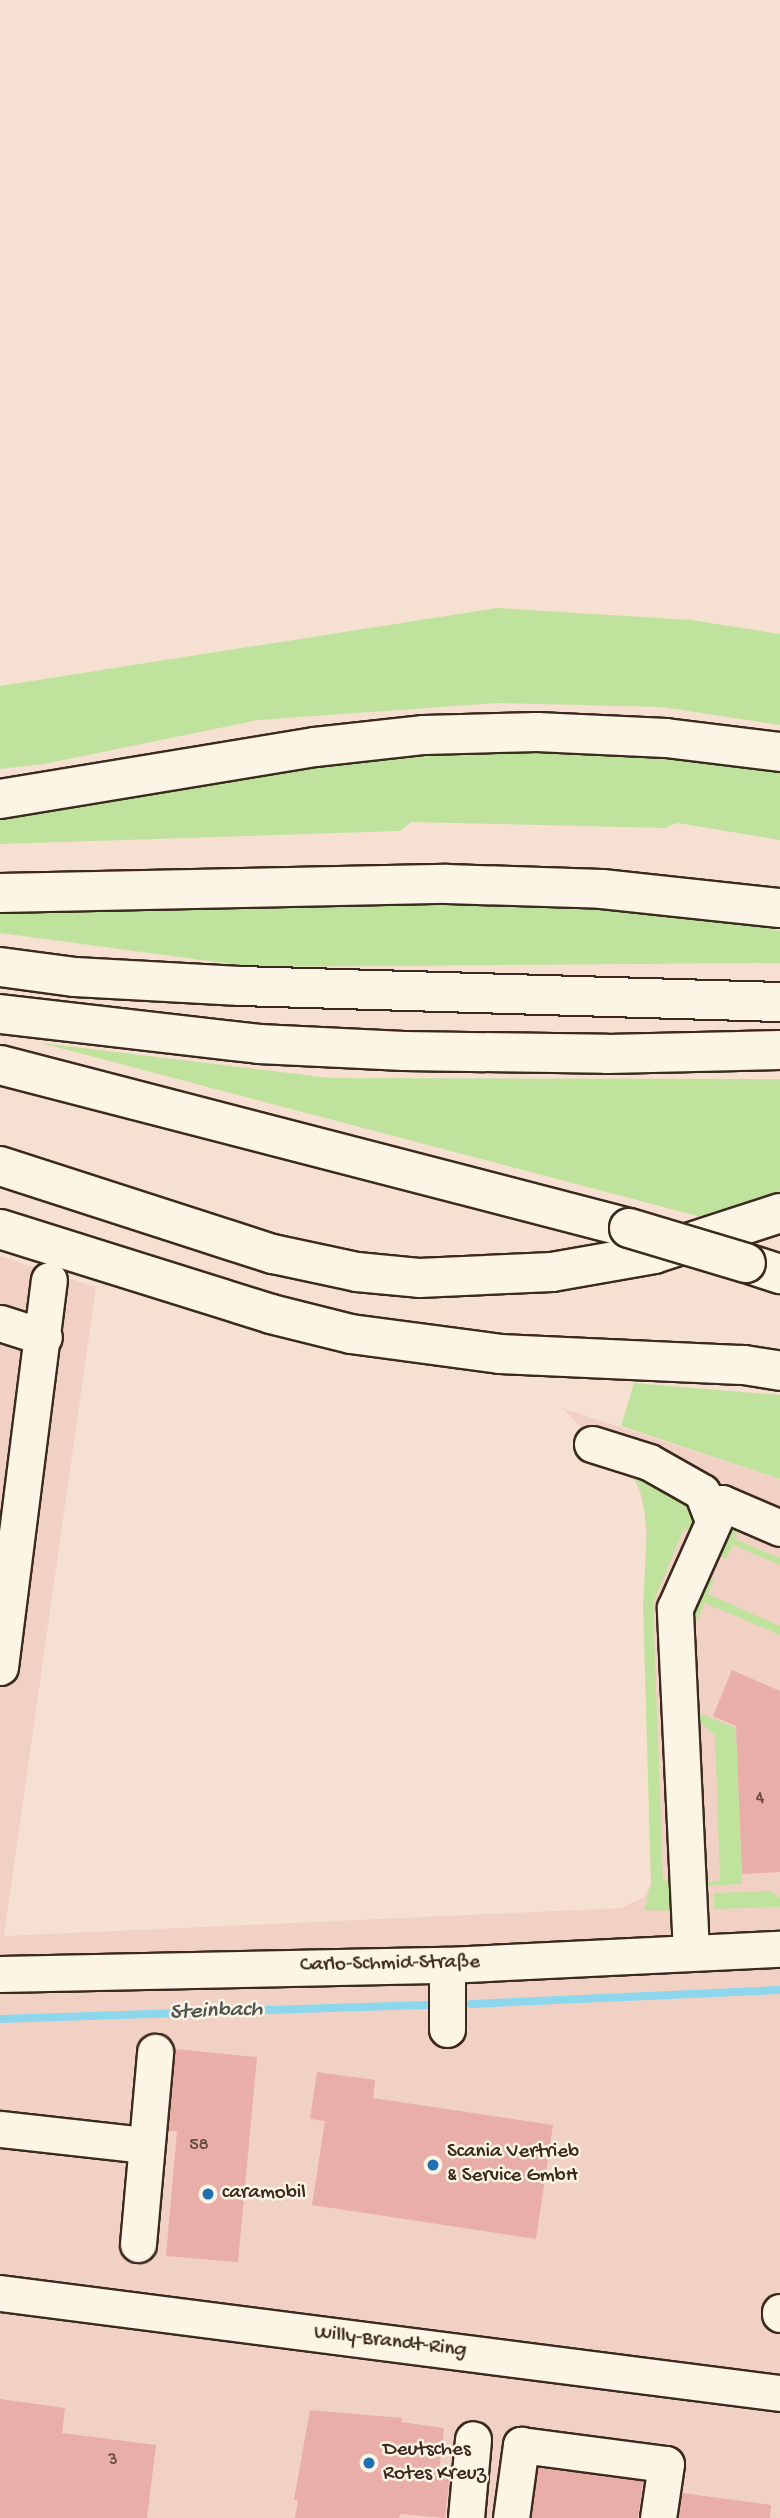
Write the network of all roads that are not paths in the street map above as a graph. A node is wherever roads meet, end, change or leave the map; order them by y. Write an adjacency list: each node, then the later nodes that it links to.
1 (780, 752): 2 (highway)
2 (0, 799)
3 (0, 873): 5 (highway)
4 (0, 893): 5 (highway)
5 (175, 893): 6 (highway)
6 (780, 908)
7 (0, 967): 8 (highway)
8 (780, 1002)
9 (0, 1014): 10 (highway)
10 (780, 1050)
11 (0, 1065): 15 (highway, bridge)
12 (0, 1169): 13 (highway)
13 (780, 1213)
14 (0, 1229): 19 (highway)
15 (763, 1269)
16 (49, 1280): 18 (street)
17 (0, 1323): 18 (street)
18 (44, 1337): 23 (street)
19 (780, 1371)
20 (592, 1444): 21 (street)
21 (713, 1520): 22 (street); 25 (street)
22 (780, 1528)
23 (0, 1667)
24 (780, 1949): 25 (street, Carlo-Schmid-Straße)
25 (691, 1952): 26 (street, Carlo-Schmid-Straße)
26 (447, 1965): 27 (street, Carlo-Schmid-Straße); 28 (street)
27 (0, 1974)
28 (447, 2029)
29 (155, 2052): 31 (street)
30 (0, 2129): 31 (street)
31 (146, 2145): 32 (street)
32 (138, 2244)
33 (0, 2293): 34 (street, Willy-Brandt-Ring)
34 (780, 2393)
35 (473, 2439): 36 (street)
36 (466, 2518)
37 (511, 2518): 38 (street)
38 (658, 2518)

